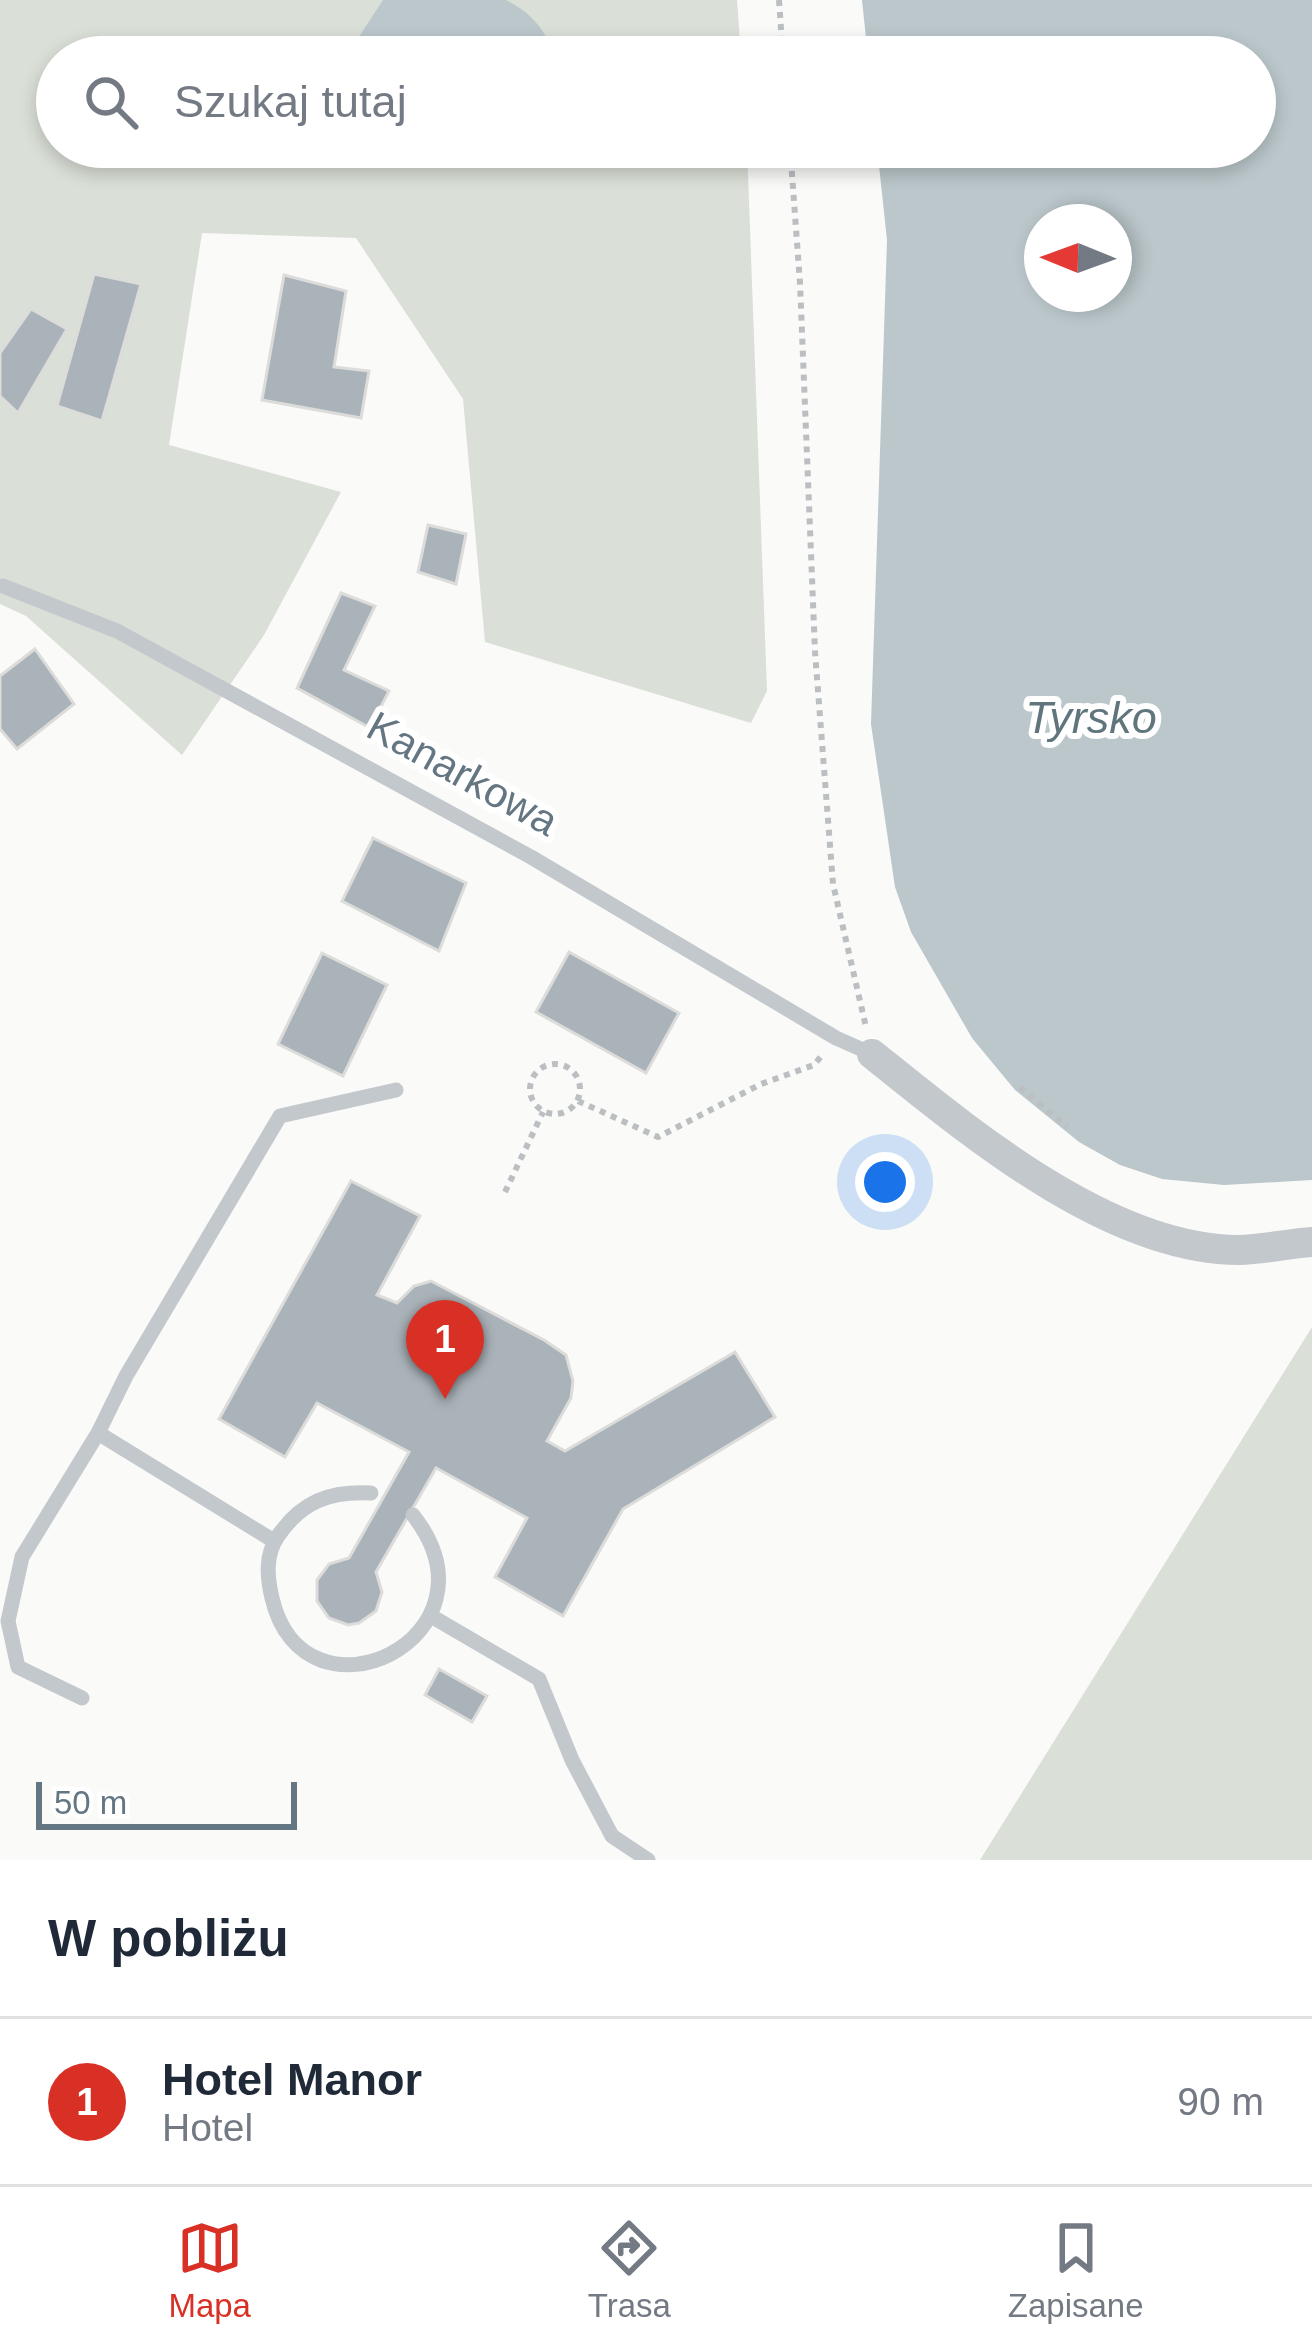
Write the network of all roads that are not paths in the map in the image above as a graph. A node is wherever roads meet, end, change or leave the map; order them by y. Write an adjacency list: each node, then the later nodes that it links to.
1 (3, 586): 2 (lane, Kanarkowa)
2 (872, 1054): 4 (street, Kanarkowa)
3 (396, 1090): 5 (lane)
4 (1312, 1242)
5 (98, 1433): 8 (lane); 10 (lane)
6 (371, 1493): 8 (lane)
7 (413, 1515): 9 (lane)
8 (274, 1540): 9 (lane)
9 (431, 1616): 11 (lane)
10 (82, 1698)
11 (648, 1860)

